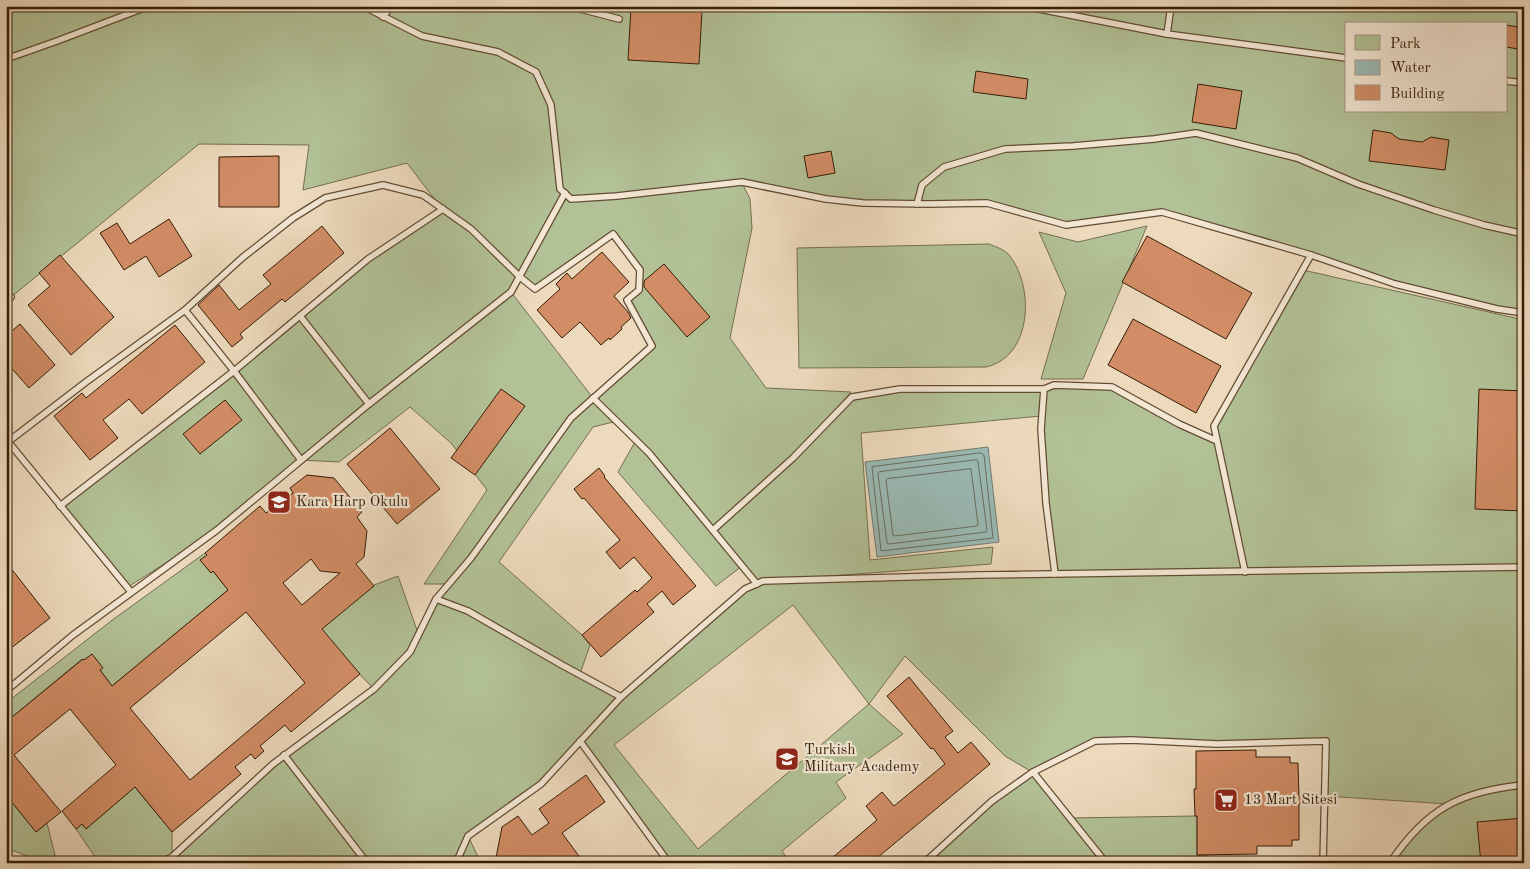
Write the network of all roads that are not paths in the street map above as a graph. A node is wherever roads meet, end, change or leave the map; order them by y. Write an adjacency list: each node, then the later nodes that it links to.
1 (149, 6): 11 (lane)
2 (363, 6): 7 (lane)
3 (391, 6): 7 (lane)
4 (569, 6): 8 (lane)
5 (1024, 6): 9 (lane)
6 (1171, 6): 9 (lane)
7 (383, 17): 14 (lane)
8 (618, 19)
9 (1167, 34): 10 (lane)
10 (1345, 58)
11 (6, 59)
12 (1508, 81): 13 (lane)
13 (1524, 83)
14 (565, 193): 15 (lane); 19 (lane)
15 (917, 204): 17 (lane); 18 (lane)
16 (443, 209): 19 (lane); 22 (lane); 24 (lane)
17 (1524, 234)
18 (1311, 255): 23 (lane); 30 (lane)
19 (520, 277): 27 (lane); 28 (lane)
20 (11, 297): 21 (lane)
21 (6, 304)
22 (185, 310): 25 (lane); 29 (lane)
23 (1524, 313)
24 (300, 316): 25 (lane); 28 (lane)
25 (234, 371): 31 (lane); 32 (lane)
26 (1044, 389): 30 (lane); 33 (lane); 36 (lane)
27 (593, 398): 33 (lane); 39 (lane)
28 (369, 404): 31 (lane)
29 (8, 440): 32 (lane)
30 (1218, 441): 35 (lane)
31 (301, 460): 38 (lane)
32 (60, 506): 38 (lane)
33 (713, 530): 37 (lane)
34 (1524, 567): 35 (lane)
35 (1245, 572): 36 (lane)
36 (1055, 574): 37 (lane)
37 (757, 584): 41 (lane)
38 (132, 592): 40 (lane)
39 (436, 599): 41 (lane); 43 (lane)
40 (6, 692)
41 (621, 697): 42 (lane)
42 (580, 741): 49 (lane); 50 (lane)
43 (284, 755): 46 (lane); 48 (lane)
44 (1032, 772): 51 (lane); 52 (lane); 53 (lane)
45 (1524, 785): 54 (lane)
46 (173, 860): 47 (lane)
47 (160, 863)
48 (367, 863)
49 (456, 863)
50 (669, 863)
51 (924, 863)
52 (1106, 863)
53 (1323, 863)
54 (1390, 863)

